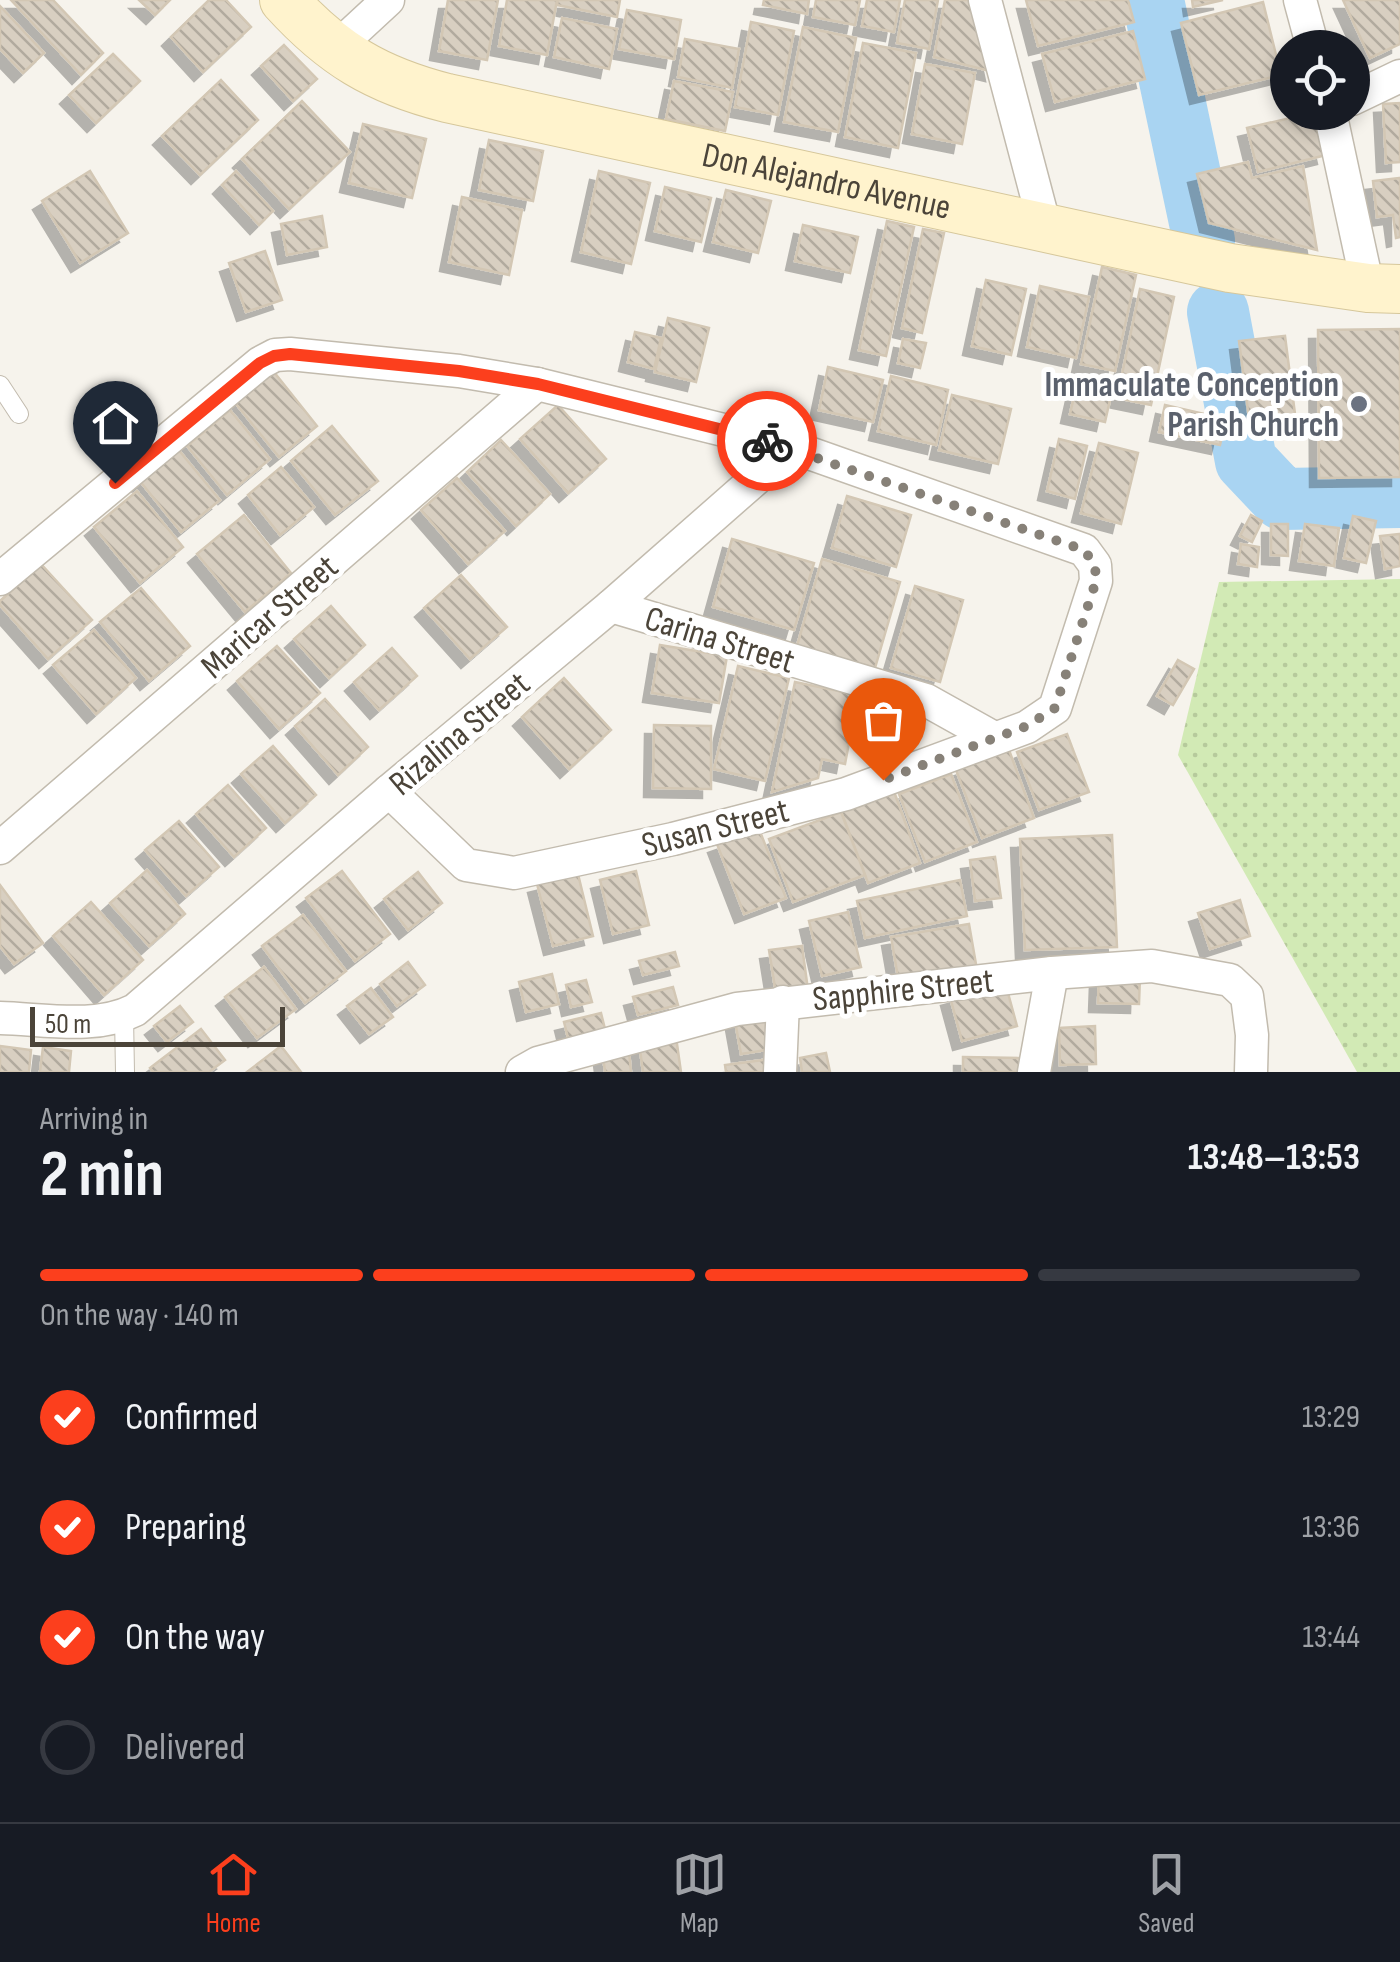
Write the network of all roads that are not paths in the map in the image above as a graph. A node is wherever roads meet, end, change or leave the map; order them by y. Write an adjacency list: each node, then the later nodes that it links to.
1 (284, 0): 6 (street, Don Alejandro Avenue)
2 (388, 0): 6 (street)
3 (985, 0): 10 (street)
4 (1300, 0): 5 (street)
5 (1308, 30)
6 (335, 50): 10 (street, Don Alejandro Avenue)
7 (1400, 76): 8 (street)
8 (1370, 90)
9 (1335, 130): 11 (street)
10 (1046, 227): 11 (street, Don Alejandro Avenue)
11 (1384, 289)
12 (538, 384): 15 (street); 16 (street); 20 (street, Maricar Street)
13 (0, 386): 14 (lane)
14 (19, 414)
15 (792, 447): 17 (street, Rizalina Street); 18 (street, Susan Street)
16 (0, 579)
17 (611, 606): 18 (street, Carina Street); 19 (street, Rizalina Street)
18 (994, 738): 19 (street, Susan Street)
19 (389, 791): 23 (street, Rizalina Street)
20 (0, 848)
21 (1052, 972): 22 (street, Sapphire Street); 28 (street); 29 (street, Sapphire Street)
22 (782, 1002): 26 (street, Sapphire Street); 27 (street)
23 (124, 1016): 24 (street); 25 (lane)
24 (0, 1018)
25 (125, 1072)
26 (522, 1072)
27 (780, 1072)
28 (1034, 1072)
29 (1250, 1072)

